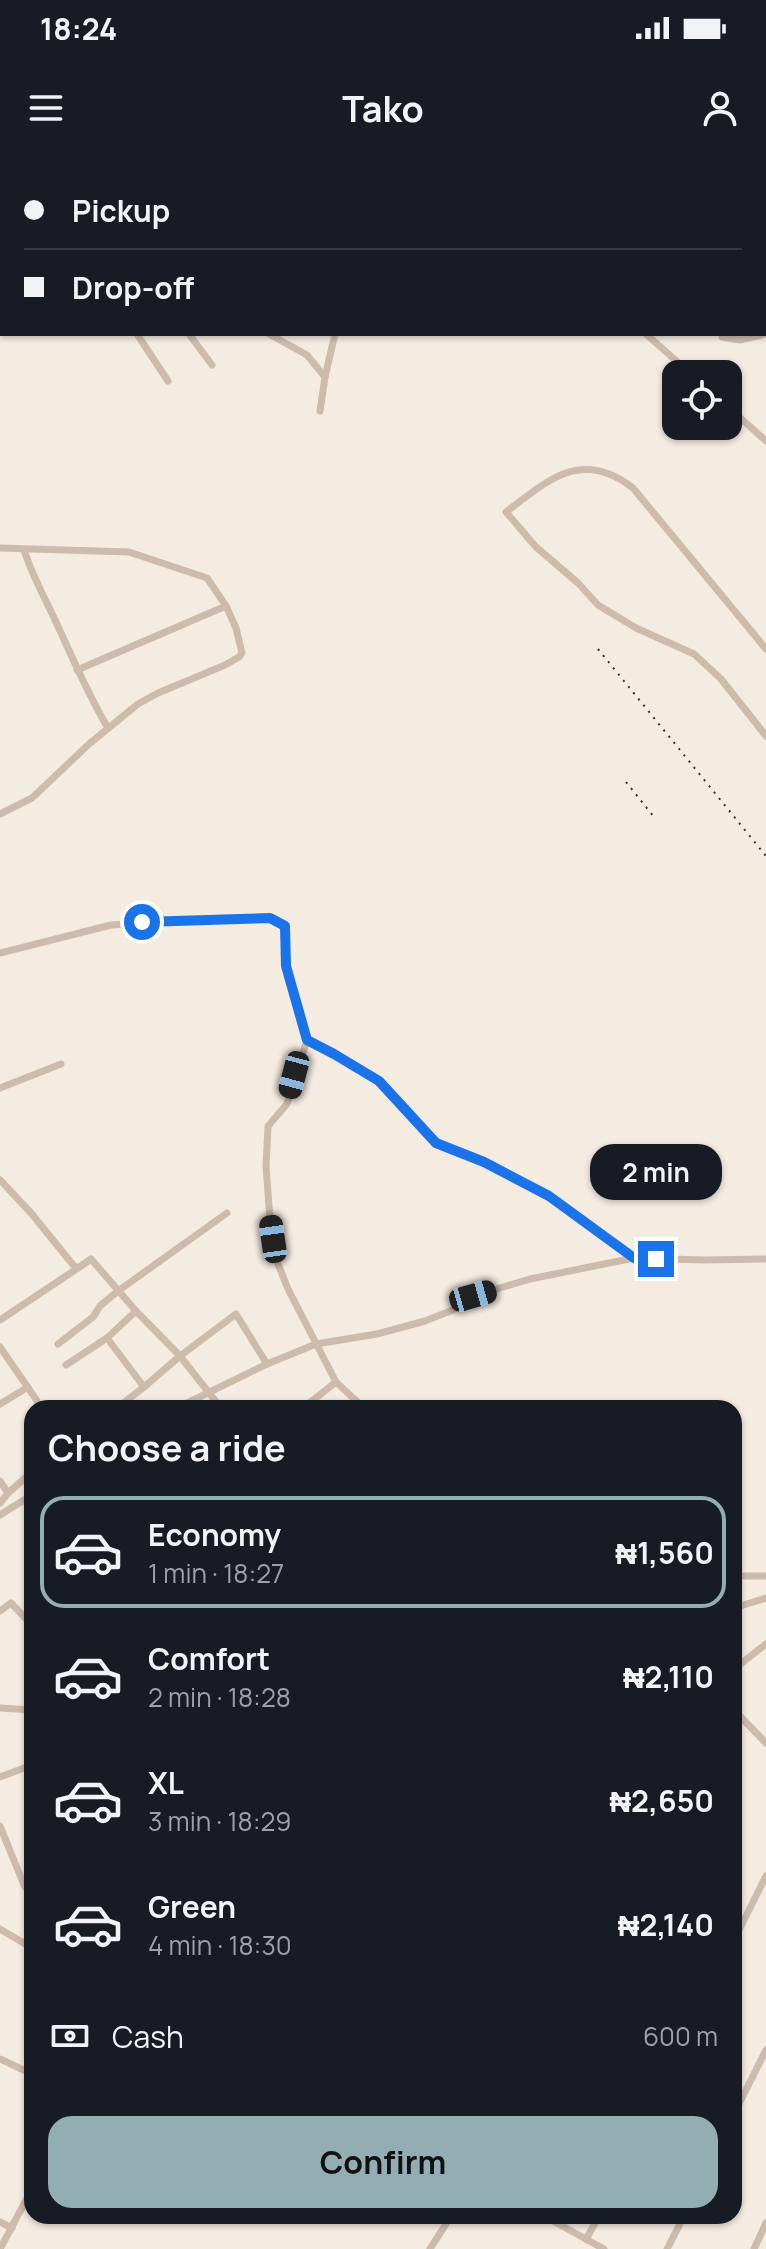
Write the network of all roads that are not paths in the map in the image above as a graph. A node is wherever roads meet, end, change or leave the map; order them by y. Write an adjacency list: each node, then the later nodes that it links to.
1 (138, 336): 11 (street)
2 (190, 336): 9 (street)
3 (273, 336): 10 (street)
4 (335, 336): 10 (street)
5 (648, 336): 8 (street)
6 (757, 336): 7 (street)
7 (722, 337)
8 (675, 360)
9 (212, 365)
10 (325, 377): 12 (street)
11 (168, 381)
12 (320, 411)
13 (742, 420): 14 (street)
14 (766, 441)
15 (0, 548): 16 (street)
16 (24, 550): 17 (street); 19 (street)
17 (226, 606): 19 (street); 20 (street)
18 (766, 649): 21 (street)
19 (77, 670): 20 (street)
20 (108, 728): 22 (street)
21 (766, 736)
22 (0, 814)
23 (0, 953): 24 (street)
24 (307, 1040): 29 (street); 37 (street)
25 (61, 1064): 26 (street)
26 (0, 1088)
27 (0, 1180): 31 (street)
28 (227, 1213): 32 (street)
29 (634, 1258): 30 (street); 37 (street)
30 (766, 1259)
31 (78, 1268): 32 (street); 34 (street)
32 (118, 1291): 33 (street); 36 (street)
33 (136, 1311): 35 (street); 39 (street)
34 (0, 1320)
35 (107, 1338): 41 (street); 44 (street)
36 (58, 1344)
37 (316, 1344): 40 (street); 42 (street)
38 (0, 1347): 43 (street)
39 (180, 1356): 40 (street); 44 (street); 45 (street)
40 (267, 1364): 45 (street)
41 (66, 1365)
42 (336, 1382): 50 (street); 51 (street)
43 (28, 1387): 46 (street); 52 (street)
44 (144, 1387): 47 (street)
45 (209, 1393): 48 (street); 49 (street)
46 (37, 1400)
47 (127, 1400)
48 (194, 1400)
49 (215, 1400)
50 (313, 1400)
51 (355, 1400)
52 (0, 1404)
53 (24, 1479): 55 (street)
54 (0, 1481): 55 (street)
55 (8, 1493): 57 (street)
56 (24, 1500): 58 (street)
57 (0, 1503)
58 (0, 1515)
59 (742, 1576): 60 (street)
60 (766, 1576)
61 (766, 1598): 62 (street)
62 (742, 1606)
63 (0, 1611): 64 (street)
64 (24, 1617)
65 (766, 1644): 66 (street)
66 (742, 1663)
67 (0, 1708): 68 (street)
68 (24, 1710)
69 (742, 1718): 70 (street)
70 (766, 1743)
71 (24, 1768): 72 (street)
72 (0, 1777)
73 (0, 1826): 75 (street)
74 (766, 1876): 76 (street)
75 (24, 1885)
76 (742, 1924)
77 (0, 1929): 78 (street)
78 (24, 1943)
79 (766, 2050): 82 (street)
80 (0, 2059): 81 (street)
81 (24, 2070)
82 (742, 2098)
83 (24, 2205): 90 (street)
84 (0, 2222): 90 (street)
85 (766, 2223): 96 (street)
86 (446, 2224): 93 (street)
87 (559, 2224): 91 (street)
88 (594, 2224): 91 (street)
89 (680, 2224): 95 (street)
90 (12, 2228): 92 (street)
91 (586, 2239): 94 (street)
92 (0, 2249)
93 (430, 2249)
94 (604, 2249)
95 (667, 2249)
96 (754, 2249)

